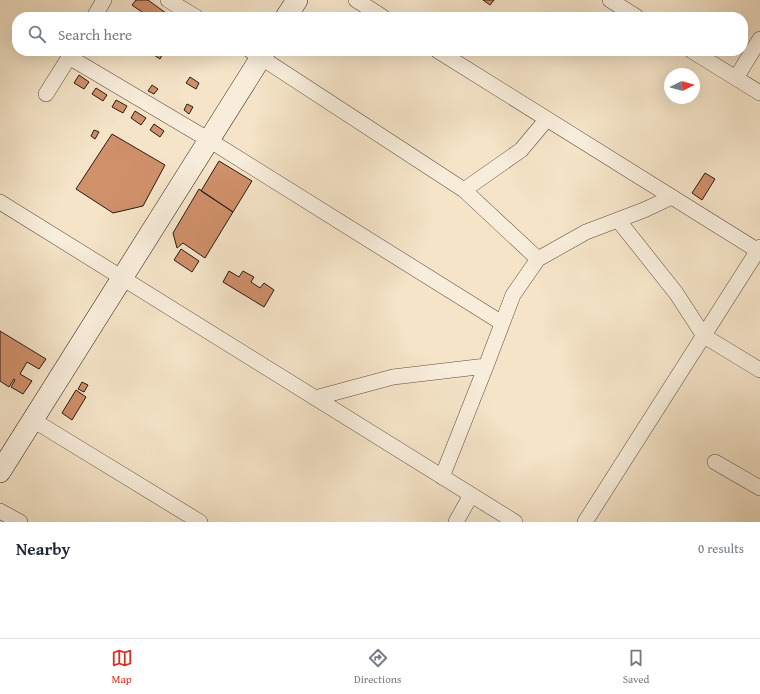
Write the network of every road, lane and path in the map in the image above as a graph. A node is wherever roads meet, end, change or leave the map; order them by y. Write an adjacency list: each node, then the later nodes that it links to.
1 (104, 0): 6 (street)
2 (168, 0): 7 (street)
3 (297, 0): 8 (main road)
4 (356, 0): 9 (street)
5 (610, 0): 10 (street)
6 (97, 12)
7 (188, 12)
8 (289, 12)
9 (375, 12)
10 (629, 12)
11 (760, 39): 18 (street)
12 (70, 56): 19 (street)
13 (74, 56): 22 (street)
14 (257, 56): 22 (main road)
15 (263, 56): 23 (street)
16 (446, 56): 21 (street)
17 (700, 56): 18 (street)
18 (736, 78): 20 (street)
19 (46, 94)
20 (760, 94)
21 (547, 119): 23 (street); 24 (street)
22 (209, 140): 29 (main road); 30 (street)
23 (464, 190): 28 (street)
24 (672, 197): 26 (street); 27 (street)
25 (0, 202): 29 (street)
26 (618, 220): 28 (street); 31 (street)
27 (759, 250): 31 (street)
28 (538, 259): 30 (street)
29 (122, 279): 34 (street); 35 (main road)
30 (502, 323): 32 (street)
31 (704, 336): 33 (street); 46 (street)
32 (486, 366): 34 (street); 38 (street)
33 (760, 370)
34 (314, 398): 38 (street)
35 (33, 420): 37 (main road); 43 (street)
36 (715, 462): 39 (street)
37 (0, 472)
38 (442, 477): 40 (street)
39 (760, 488)
40 (471, 495): 44 (street); 45 (street)
41 (0, 511): 42 (street)
42 (20, 522)
43 (200, 522)
44 (456, 522)
45 (515, 522)
46 (585, 522)

